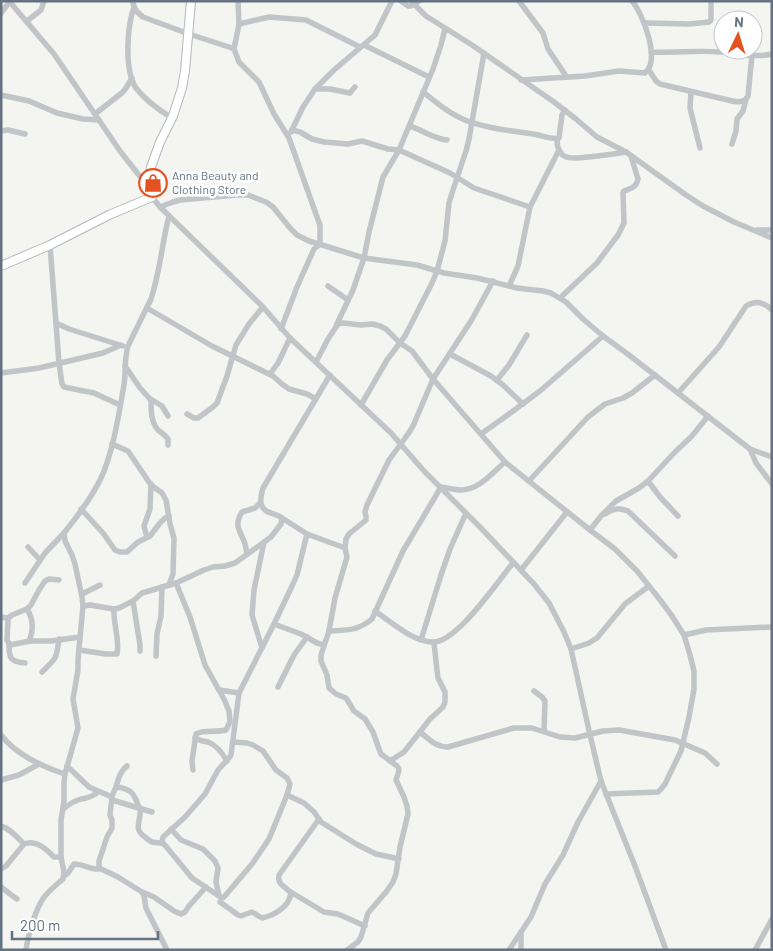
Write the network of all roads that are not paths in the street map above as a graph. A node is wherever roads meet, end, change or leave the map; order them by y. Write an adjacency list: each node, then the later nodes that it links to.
1 (9, 1): 12 (street); 13 (street)
2 (44, 1): 13 (street)
3 (192, 1): 17 (main road)
4 (238, 1): 15 (street)
5 (392, 1): 18 (street)
6 (401, 1): 9 (street)
7 (632, 1): 14 (street)
8 (710, 1): 14 (street)
9 (415, 2): 16 (street)
10 (522, 2): 25 (street)
11 (134, 4): 17 (street); 27 (street)
12 (2, 11)
13 (27, 21): 36 (street)
14 (645, 23): 21 (street)
15 (238, 24): 18 (street); 19 (street)
16 (445, 29): 22 (street); 26 (street)
17 (189, 34): 19 (street); 37 (main road)
18 (362, 46): 26 (street); 30 (street)
19 (234, 49): 44 (street)
20 (713, 51): 21 (street)
21 (650, 52): 24 (street)
22 (484, 54): 28 (street); 39 (street)
23 (752, 60): 34 (street)
24 (649, 70): 25 (street); 32 (street)
25 (566, 76): 28 (street)
26 (429, 77): 31 (street)
27 (132, 78): 36 (street); 37 (street)
28 (521, 80): 35 (street)
29 (355, 87): 30 (street)
30 (315, 89): 42 (street)
31 (423, 92): 39 (street); 40 (street)
32 (690, 92): 34 (street); 48 (street)
33 (1, 95): 38 (street)
34 (746, 99): 47 (street)
35 (564, 110): 45 (street); 51 (street)
36 (95, 114): 38 (street)
37 (172, 118): 54 (main road)
38 (99, 120): 54 (street)
39 (472, 123): 45 (street); 53 (street)
40 (409, 126): 46 (street); 49 (street)
41 (1, 130): 43 (street)
42 (292, 130): 44 (street); 49 (street)
43 (25, 134)
44 (288, 138): 62 (street)
45 (557, 139): 50 (street)
46 (447, 140)
47 (732, 144)
48 (700, 148)
49 (398, 150): 53 (street); 64 (street)
50 (558, 150): 51 (street); 56 (street)
51 (626, 152): 52 (street)
52 (631, 156): 59 (street); 70 (street)
53 (456, 178): 56 (street); 66 (street)
54 (150, 185): 55 (main road)
55 (152, 197): 57 (street); 63 (main road)
56 (530, 207): 69 (street)
57 (160, 208): 58 (street); 62 (street)
58 (169, 216): 72 (street); 73 (street)
59 (752, 229): 60 (street); 61 (street)
60 (772, 230)
61 (772, 238)
62 (320, 244): 64 (street); 77 (street)
63 (50, 245): 65 (main road); 75 (street)
64 (364, 258): 66 (street); 71 (street)
65 (1, 266)
66 (437, 271): 67 (street); 81 (street)
67 (493, 281): 69 (street); 83 (street)
68 (328, 286): 71 (street)
69 (509, 286): 70 (street)
70 (560, 298): 79 (street)
71 (348, 300): 76 (street)
72 (263, 307): 77 (street); 84 (street)
73 (147, 308): 82 (street); 84 (street)
74 (772, 310): 94 (street)
75 (56, 323): 82 (street); 86 (street)
76 (336, 326): 81 (street); 85 (street)
77 (282, 329): 80 (street)
78 (527, 335): 93 (street)
79 (603, 336): 91 (street); 97 (street)
80 (290, 338): 85 (street); 89 (street)
81 (400, 343): 92 (street); 99 (street)
82 (125, 346): 86 (street); 87 (street)
83 (450, 354): 92 (street); 93 (street)
84 (232, 356): 89 (street); 100 (street)
85 (316, 362): 90 (street)
86 (59, 363): 88 (street); 98 (street)
87 (125, 366): 95 (street); 98 (street)
88 (1, 372)
89 (270, 374): 96 (street)
90 (330, 375): 96 (street); 99 (street)
91 (654, 375): 94 (street); 110 (street)
92 (433, 378): 103 (street); 105 (street)
93 (497, 380): 97 (street)
94 (678, 393): 102 (street)
95 (150, 398): 101 (street); 106 (street)
96 (316, 398): 115 (street)
97 (523, 404): 103 (street)
98 (120, 405): 104 (street)
99 (361, 405): 105 (street)
100 (187, 414)
101 (168, 416)
102 (708, 416): 107 (street); 111 (street)
103 (481, 434): 109 (street)
104 (112, 444): 112 (street); 116 (street)
105 (401, 444): 114 (street); 129 (street)
106 (168, 445)
107 (750, 449): 108 (street); 113 (street)
108 (772, 457)
109 (505, 462): 110 (street); 114 (street)
110 (529, 481): 117 (street)
111 (648, 481): 120 (street); 121 (street)
112 (150, 484): 119 (street); 126 (street)
113 (772, 484)
114 (441, 487): 118 (street); 146 (street)
115 (260, 503): 122 (street); 130 (street)
116 (81, 509): 124 (street); 126 (street)
117 (567, 512): 123 (street); 134 (street)
118 (466, 513): 133 (street); 155 (street)
119 (169, 516): 126 (street); 139 (street)
120 (601, 516): 123 (street); 131 (street)
121 (678, 516)
122 (282, 518): 125 (street); 127 (street)
123 (590, 530): 140 (street)
124 (64, 533): 132 (street); 141 (street)
125 (308, 534): 129 (street); 148 (street)
126 (147, 537)
127 (264, 542): 130 (street); 160 (street)
128 (28, 547): 132 (street)
129 (345, 548): 150 (street)
130 (247, 554): 137 (street)
131 (675, 556)
132 (40, 560): 136 (street)
133 (513, 562): 134 (street); 157 (street)
134 (521, 570): 161 (street)
135 (59, 580): 144 (street)
136 (26, 583)
137 (176, 583): 139 (street); 168 (street)
138 (100, 585): 141 (street)
139 (165, 586): 142 (street); 164 (street)
140 (649, 586): 151 (street); 161 (street)
141 (82, 594): 143 (street)
142 (133, 601): 145 (street); 163 (street)
143 (82, 606): 145 (street); 152 (street)
144 (27, 609): 147 (street); 156 (street)
145 (114, 609): 162 (street)
146 (375, 611): 150 (street); 155 (street)
147 (4, 618): 158 (street)
148 (274, 624): 153 (street); 160 (street)
149 (772, 627): 151 (street)
150 (329, 631): 159 (street)
151 (684, 635): 177 (street)
152 (80, 637): 154 (street); 162 (street)
153 (307, 637): 159 (street); 167 (street)
154 (59, 639): 156 (street); 166 (street)
155 (421, 640): 157 (street)
156 (29, 641): 158 (street)
157 (434, 643): 172 (street)
158 (9, 644): 165 (street)
159 (324, 645): 179 (street)
160 (262, 648): 170 (street)
161 (572, 649): 174 (street)
162 (79, 650): 182 (street)
163 (140, 651)
164 (156, 656)
165 (25, 663)
166 (42, 672)
167 (278, 687)
168 (219, 690): 170 (street); 175 (street)
169 (534, 692): 171 (street)
170 (239, 694): 176 (street)
171 (544, 731): 172 (street); 174 (street)
172 (420, 732): 179 (street)
173 (1, 735): 180 (street)
174 (590, 735): 177 (street); 187 (street)
175 (195, 738): 178 (street); 184 (street)
176 (233, 742): 178 (street); 191 (street)
177 (683, 743): 181 (street); 190 (street)
178 (227, 761): 198 (street)
179 (390, 761): 202 (street)
180 (39, 764): 185 (street); 186 (street)
181 (717, 764)
182 (67, 766): 185 (street); 189 (street)
183 (126, 766): 188 (street)
184 (192, 770)
185 (65, 774): 194 (street)
186 (1, 780)
187 (601, 781): 190 (street); 214 (street)
188 (117, 787): 192 (street); 193 (street)
189 (98, 792): 192 (street); 194 (street)
190 (606, 794): 220 (street)
191 (288, 795): 196 (street); 211 (street)
192 (111, 798): 193 (street); 203 (street)
193 (140, 808): 195 (street); 199 (street)
194 (63, 810): 201 (street)
195 (152, 812)
196 (319, 819): 202 (street); 208 (street)
197 (1, 826): 200 (street)
198 (171, 829): 199 (street); 211 (street)
199 (162, 842): 207 (street)
200 (24, 844): 201 (street); 204 (street)
201 (61, 857): 205 (street)
202 (399, 859): 213 (street)
203 (100, 869): 205 (street); 209 (street)
204 (1, 870)
205 (64, 876): 215 (street)
206 (1, 886): 210 (street)
207 (206, 887): 209 (street); 211 (street)
208 (288, 890): 211 (street); 213 (street)
209 (142, 892): 216 (street)
210 (17, 899)
211 (219, 899)
212 (772, 919): 221 (street)
213 (364, 926): 217 (street)
214 (521, 932): 218 (street); 219 (street)
215 (26, 950)
216 (167, 950)
217 (347, 950)
218 (509, 950)
219 (521, 950)
220 (666, 950)
221 (755, 950)

